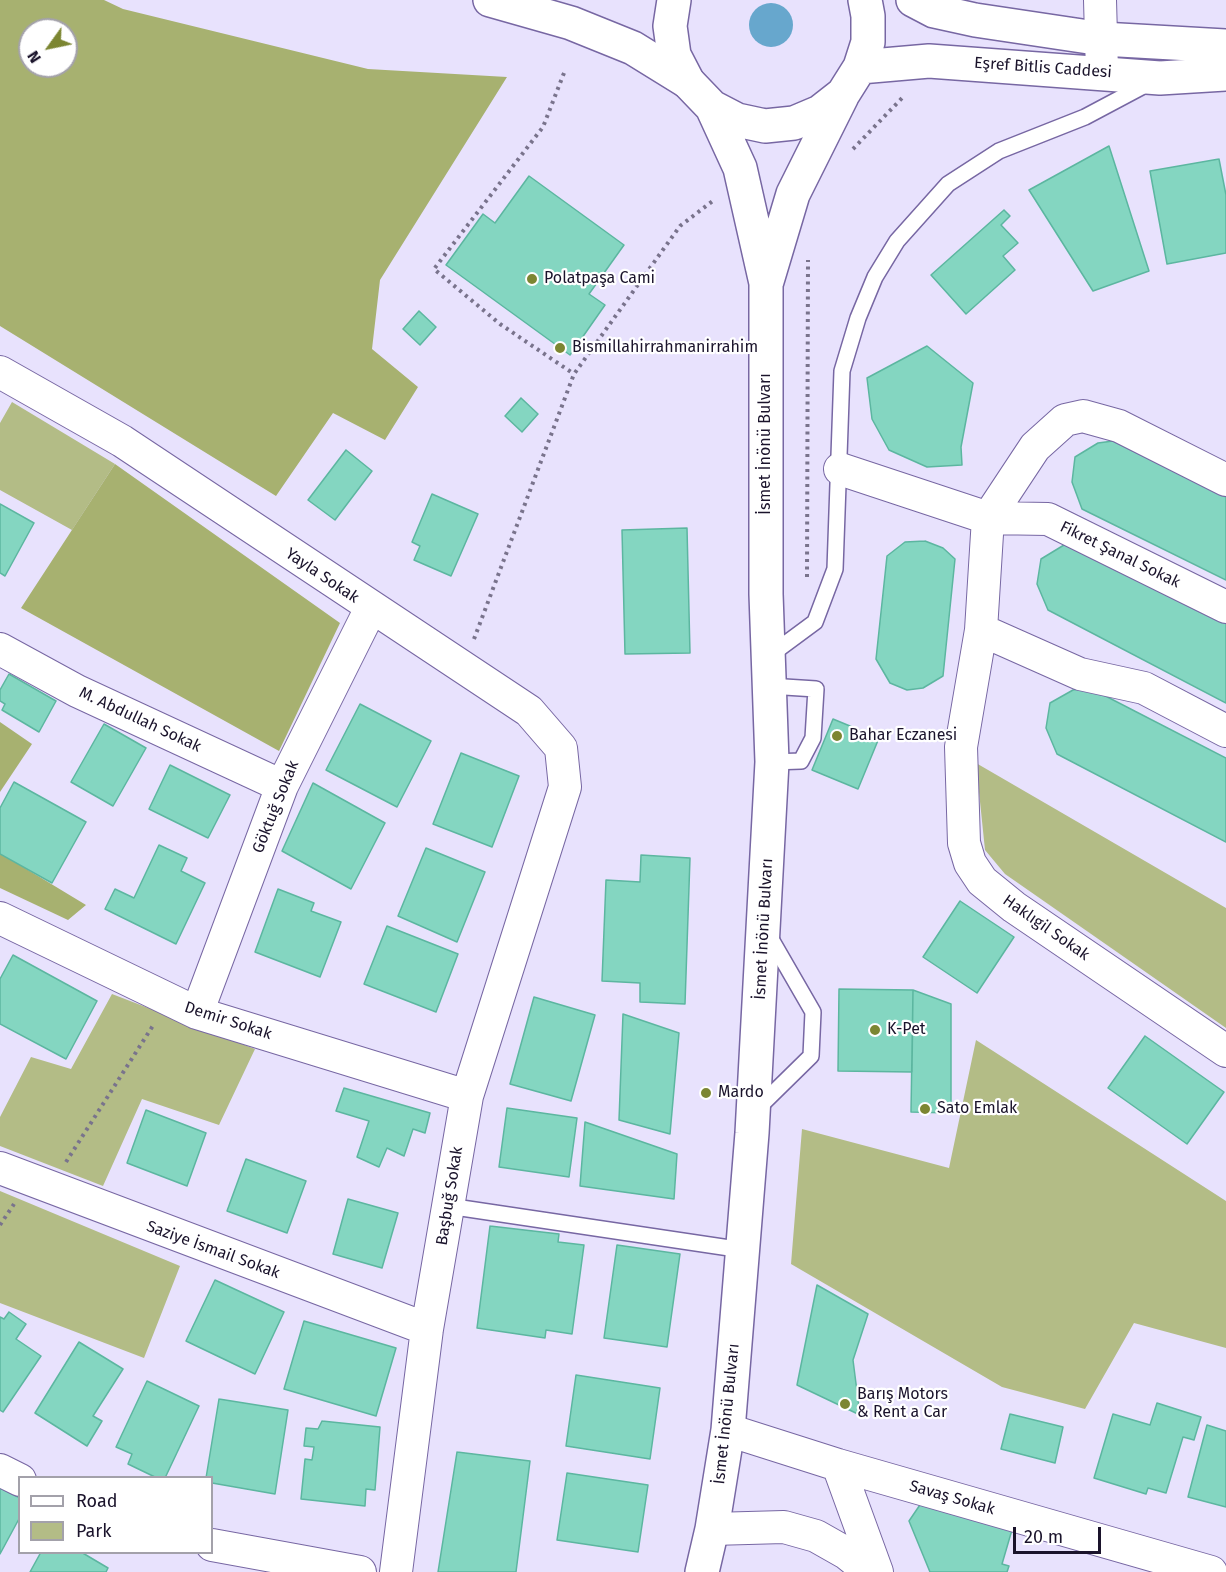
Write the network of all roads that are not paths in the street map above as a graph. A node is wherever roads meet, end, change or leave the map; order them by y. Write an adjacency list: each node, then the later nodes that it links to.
1 (490, 0): 12 (main road)
2 (674, 0): 12 (main road)
3 (865, 0): 8 (main road)
4 (913, 0): 6 (main road, Eşref Bitlis Caddesi)
5 (1100, 0): 6 (street)
6 (1102, 39): 7 (main road, Eşref Bitlis Caddesi); 9 (street)
7 (1226, 46)
8 (861, 67): 9 (main road, Eşref Bitlis Caddesi); 13 (main road)
9 (1102, 72): 11 (main road, Eşref Bitlis Caddesi)
10 (1226, 74): 11 (main road, Eşref Bitlis Caddesi)
11 (1160, 78): 17 (lane)
12 (688, 82): 14 (main road)
13 (843, 94): 14 (main road); 15 (main road, İsmet İnönü Bulvarı)
14 (712, 107): 15 (main road, İsmet İnönü Bulvarı)
15 (766, 283): 24 (main road, İsmet İnönü Bulvarı)
16 (0, 372): 21 (street, Yayla Sokak)
17 (840, 469): 19 (street, Fikret Şanal Sokak); 24 (lane)
18 (1226, 480): 19 (street)
19 (988, 518): 20 (street, Fikret Şanal Sokak); 22 (street, Haklıgil Sokak)
20 (1226, 607)
21 (371, 608): 27 (street, Göktuğ Sokak); 28 (street, Yayla Sokak)
22 (981, 630): 25 (street); 32 (street, Haklıgil Sokak)
23 (0, 649): 27 (street, M. Abdullah Sokak)
24 (768, 671): 26 (main road, İsmet İnönü Bulvarı); 26 (lane)
25 (1226, 731)
26 (772, 762): 30 (main road, İsmet İnönü Bulvarı)
27 (282, 786): 31 (street, Göktuğ Sokak)
28 (551, 830): 33 (street, Başbuğ Sokak)
29 (0, 918): 31 (street, Demir Sokak)
30 (764, 929): 34 (main road, İsmet İnönü Bulvarı); 34 (lane)
31 (183, 1007): 33 (street, Demir Sokak)
32 (1226, 1052)
33 (467, 1096): 36 (street, Başbuğ Sokak)
34 (753, 1113): 37 (main road, İsmet İnönü Bulvarı)
35 (0, 1168): 38 (street, Saziye İsmail Sokak)
36 (448, 1206): 37 (lane); 38 (street, Başbuğ Sokak)
37 (743, 1250): 39 (main road, İsmet İnönü Bulvarı)
38 (428, 1329): 46 (street, Başbuğ Sokak)
39 (728, 1430): 40 (street, Savaş Sokak); 43 (main road, İsmet İnönü Bulvarı)
40 (838, 1465): 49 (street); 50 (street, Savaş Sokak)
41 (0, 1470): 42 (street)
42 (18, 1479)
43 (712, 1529): 47 (main road, İsmet İnönü Bulvarı); 48 (street)
44 (213, 1545): 45 (street)
45 (360, 1572)
46 (396, 1572)
47 (702, 1572)
48 (870, 1572)
49 (877, 1572)
50 (1211, 1572)

